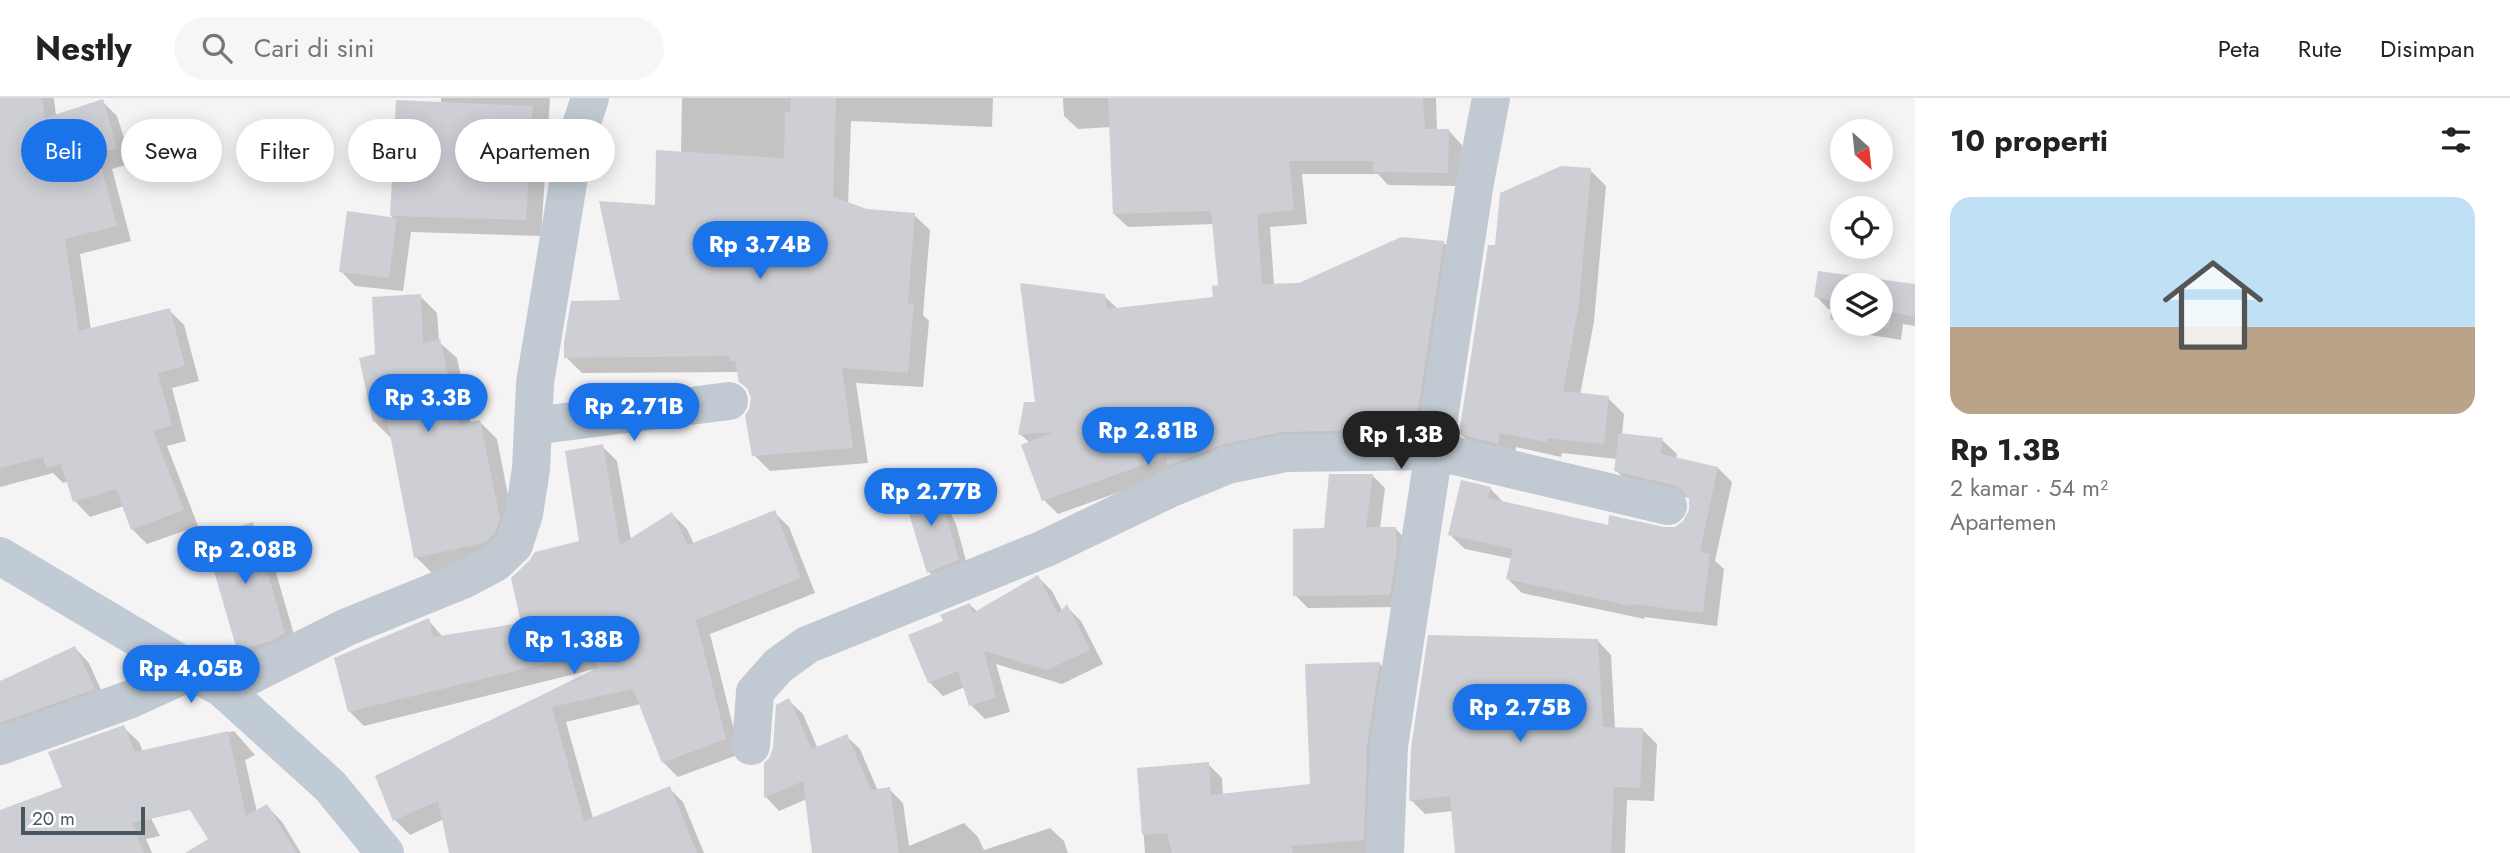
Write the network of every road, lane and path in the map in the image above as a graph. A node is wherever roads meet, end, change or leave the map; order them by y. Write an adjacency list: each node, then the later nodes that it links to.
1 (590, 98): 4 (street)
2 (1491, 98): 5 (street)
3 (729, 401): 4 (street)
4 (533, 426): 8 (street)
5 (1434, 451): 6 (street); 10 (street); 12 (street)
6 (1668, 506)
7 (0, 556): 8 (main road)
8 (208, 680): 9 (street); 11 (main road)
9 (0, 746)
10 (751, 746)
11 (385, 853)
12 (1385, 853)

